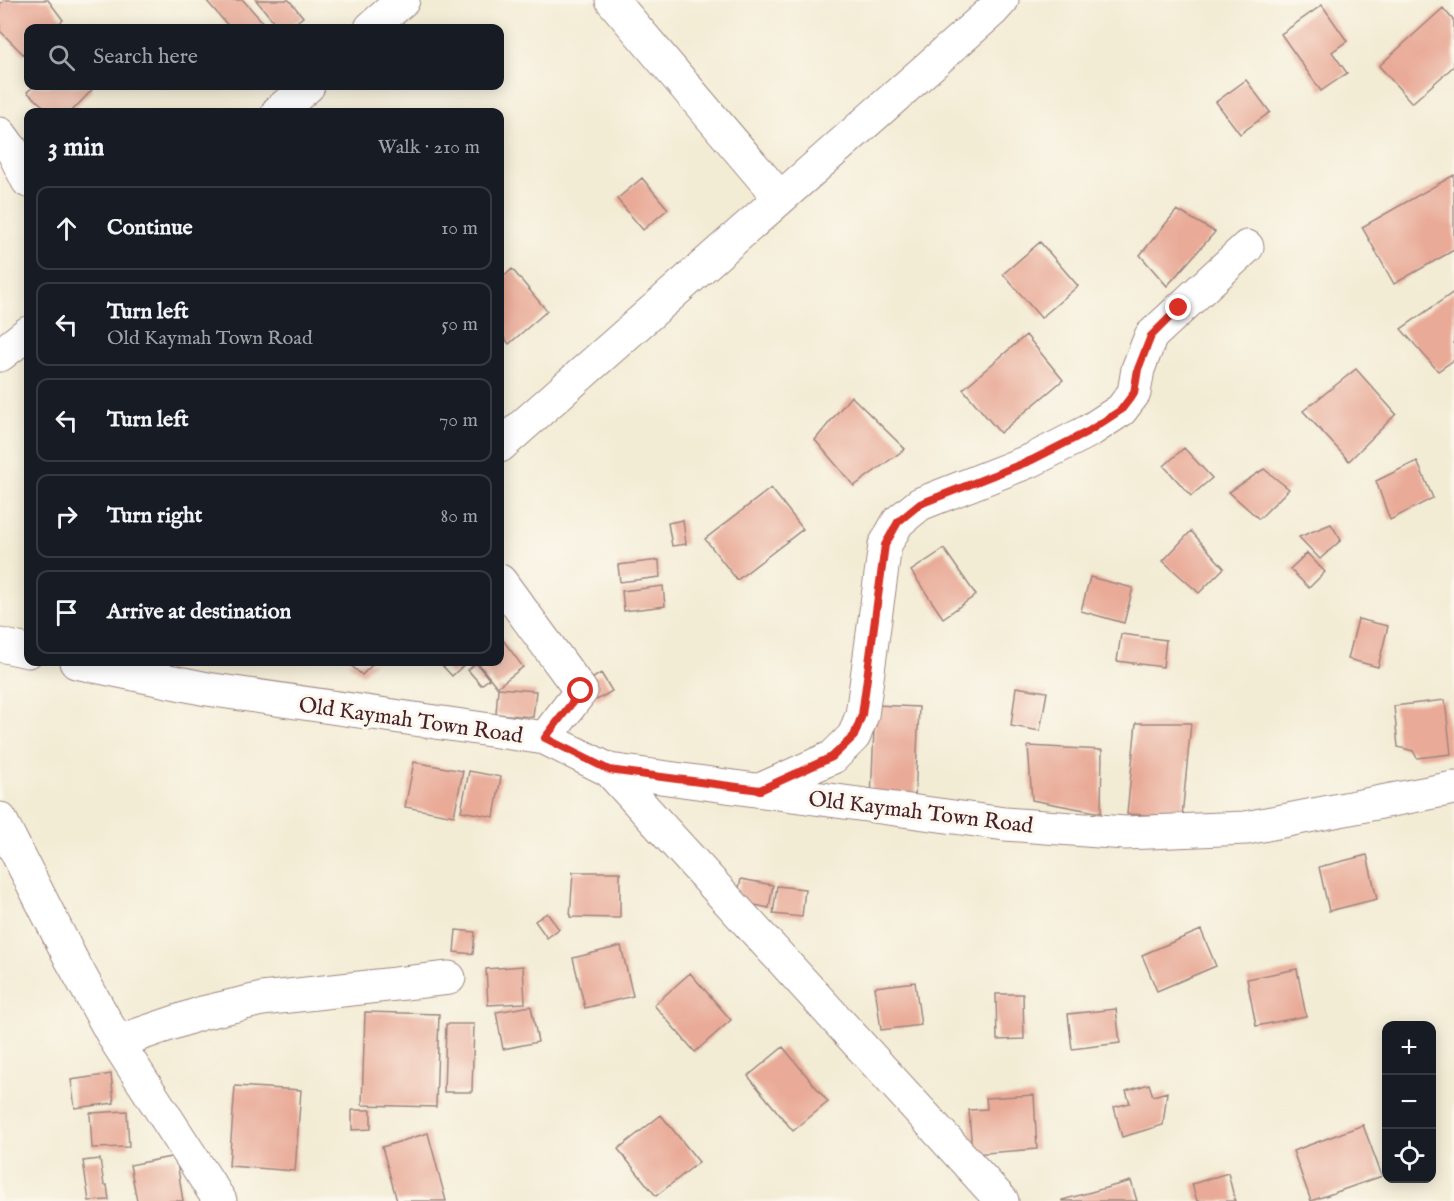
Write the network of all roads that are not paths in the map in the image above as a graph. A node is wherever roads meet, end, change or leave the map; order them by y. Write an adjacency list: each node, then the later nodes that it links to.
1 (403, 0): 4 (street)
2 (612, 0): 9 (street)
3 (1002, 0): 9 (street)
4 (376, 24)
5 (303, 90): 6 (street)
6 (283, 108)
7 (0, 134): 8 (street)
8 (24, 173)
9 (780, 198): 13 (street)
10 (1247, 247): 21 (street)
11 (24, 336): 12 (street)
12 (0, 355)
13 (504, 442)
14 (504, 585): 18 (street)
15 (0, 645): 16 (street)
16 (24, 650)
17 (95, 666): 18 (street, Old Kaymah Town Road)
18 (545, 738): 19 (street, Old Kaymah Town Road)
19 (609, 770): 21 (street, Old Kaymah Town Road); 26 (street)
20 (1454, 788): 21 (street, Old Kaymah Town Road)
21 (760, 790)
22 (0, 819): 24 (street)
23 (449, 978): 24 (street)
24 (117, 1042): 25 (street)
25 (220, 1201)
26 (1002, 1201)

